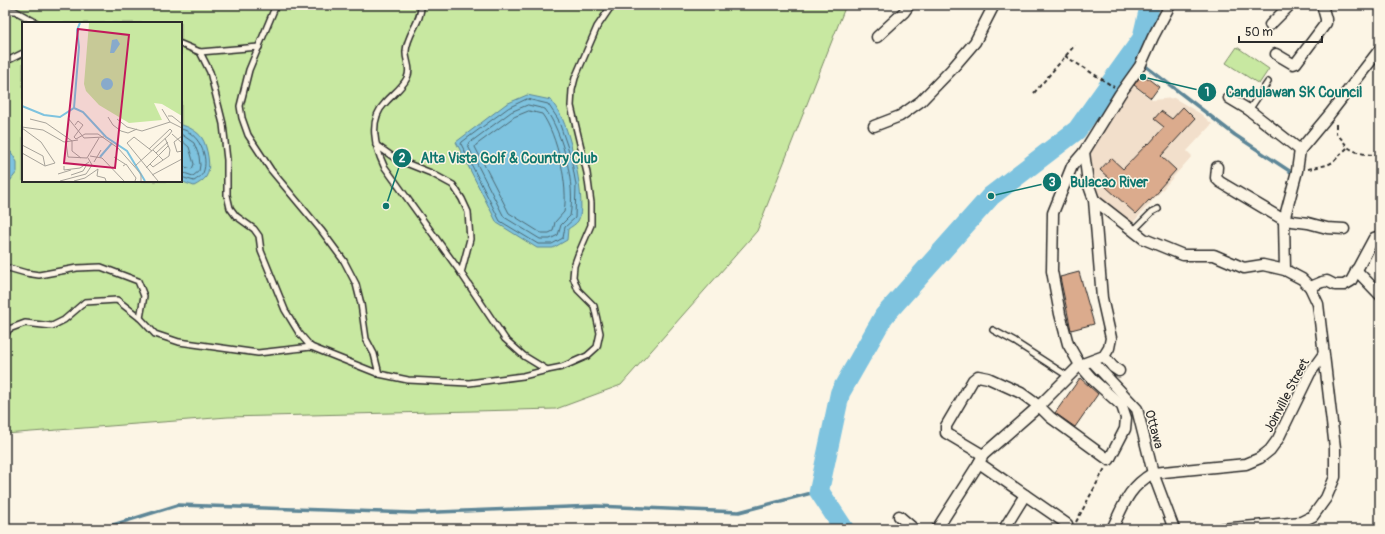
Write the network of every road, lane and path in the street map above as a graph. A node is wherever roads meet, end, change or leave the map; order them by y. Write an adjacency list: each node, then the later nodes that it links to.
1 (276, 5): 15 (lane)
2 (421, 5): 29 (lane)
3 (612, 5): 56 (lane)
4 (909, 5): 12 (street)
5 (994, 5): 28 (street)
6 (1170, 5): 32 (street)
7 (1290, 5): 11 (street)
8 (1322, 5): 19 (street)
9 (5, 11): 10 (lane)
10 (36, 22)
11 (1270, 25)
12 (877, 37)
13 (182, 44): 17 (lane)
14 (1075, 45): 20 (path)
15 (259, 47): 17 (lane); 58 (lane)
16 (1380, 49): 27 (street)
17 (200, 52): 51 (lane)
18 (22, 54): 21 (lane)
19 (1276, 54)
20 (1065, 56): 23 (path); 24 (path)
21 (11, 59)
22 (1268, 82): 26 (lane)
23 (1112, 86)
24 (1034, 93)
25 (1229, 98): 26 (street)
26 (1249, 110): 31 (street)
27 (1330, 115): 30 (path); 31 (street)
28 (874, 126)
29 (376, 144): 45 (lane); 45 (lane)
30 (1348, 147): 33 (path); 35 (path)
31 (1300, 150): 35 (street)
32 (1084, 152): 36 (street); 55 (street)
33 (1380, 155)
34 (1217, 167): 38 (street)
35 (1298, 171): 38 (street)
36 (1094, 200): 40 (street, Joinville Street); 53 (street)
37 (1158, 209): 40 (lane)
38 (1284, 220): 39 (street); 43 (street)
39 (1344, 229)
40 (1132, 231): 43 (street, Joinville Street)
41 (1380, 236): 44 (street)
42 (5, 267): 48 (lane)
43 (1285, 270): 46 (street, Joinville Street)
44 (1356, 270): 46 (street); 47 (street)
45 (461, 273): 56 (lane)
46 (1310, 287): 52 (street, Joinville Street)
47 (1380, 296)
48 (140, 318): 50 (lane); 51 (lane)
49 (993, 330): 59 (lane)
50 (5, 336)
51 (311, 347): 58 (lane)
52 (1323, 355): 63 (street, Joinville Street); 72 (street)
53 (1104, 356): 54 (street); 57 (street)
54 (1092, 361): 55 (street); 63 (street, Ottawa)
55 (1080, 366): 59 (street); 62 (street)
56 (547, 370): 58 (lane)
57 (1120, 371)
58 (379, 374)
59 (1070, 377): 60 (street)
60 (1039, 406): 61 (street); 61 (street); 62 (street)
61 (981, 459): 64 (street); 68 (street)
62 (1109, 460): 66 (path)
63 (1153, 473): 70 (street); 71 (street, Ottawa)
64 (1025, 495): 66 (street); 69 (street)
65 (899, 516): 67 (street)
66 (1068, 524)
67 (914, 529)
68 (937, 529)
69 (1004, 529)
70 (1112, 529)
71 (1174, 529)
72 (1221, 529)

